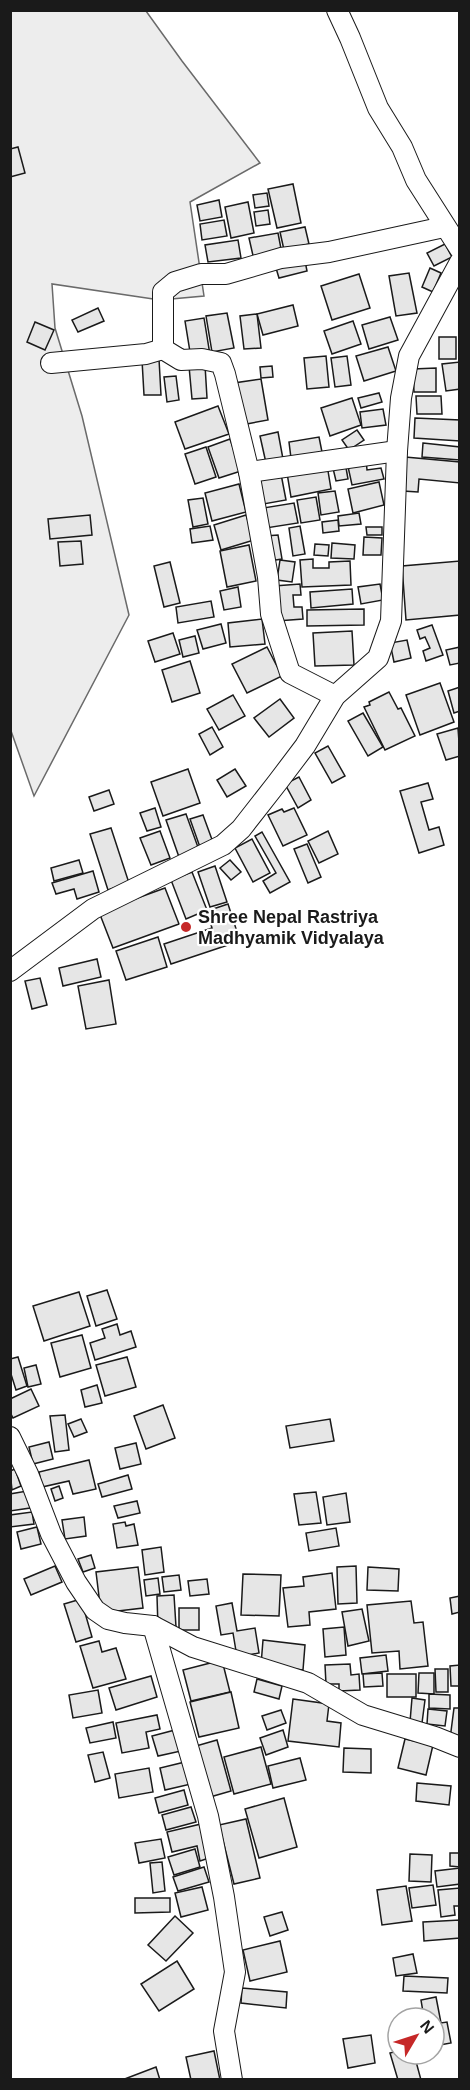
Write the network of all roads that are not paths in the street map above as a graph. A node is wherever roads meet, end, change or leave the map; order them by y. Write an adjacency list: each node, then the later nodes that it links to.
1 (337, 10): 2 (street)
2 (444, 227): 3 (street); 5 (street)
3 (459, 249)
4 (459, 262): 7 (street)
5 (163, 349): 6 (street); 8 (street)
6 (51, 363)
7 (398, 452): 8 (street); 9 (street)
8 (249, 472): 9 (street)
9 (335, 696): 10 (street)
10 (10, 971)
11 (10, 1437): 12 (street)
12 (153, 1626): 13 (street); 14 (street)
13 (459, 1747)
14 (232, 2079)

